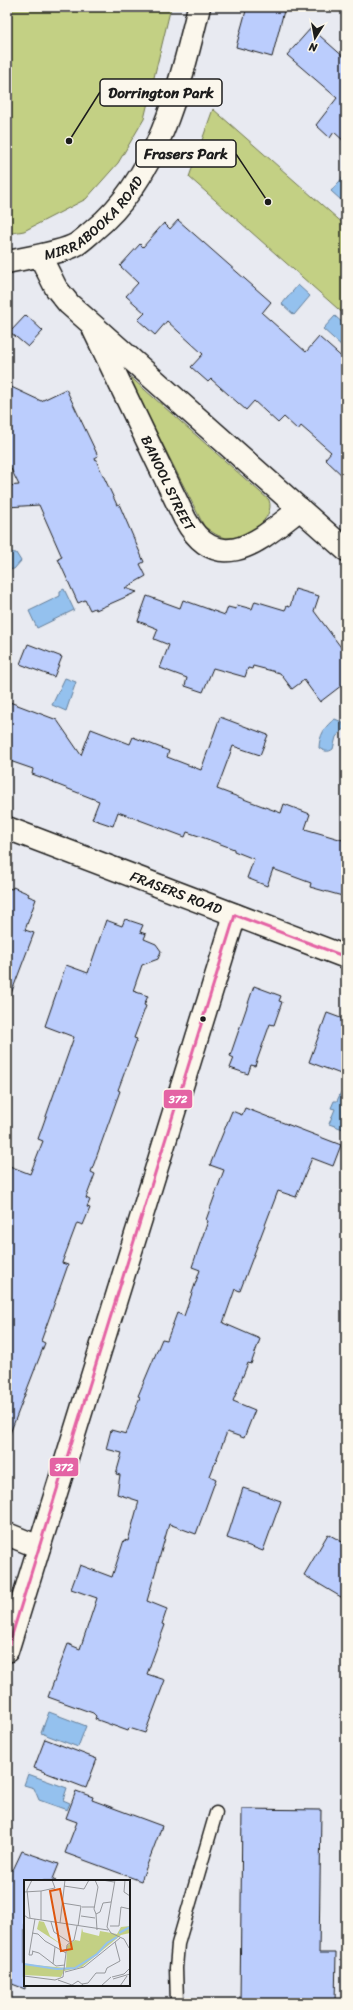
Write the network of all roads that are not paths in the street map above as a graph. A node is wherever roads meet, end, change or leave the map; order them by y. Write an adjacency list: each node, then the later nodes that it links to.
1 (200, 7): 2 (street, MIRRABOOKA ROAD)
2 (40, 256): 3 (street, MIRRABOOKA ROAD); 4 (street, BANOOL STREET)
3 (7, 262)
4 (89, 321): 5 (street, BANOOL STREET); 5 (street, BANOOL STREET)
5 (300, 509): 6 (street, BANOOL STREET)
6 (346, 550)
7 (7, 828): 8 (street, FRASERS ROAD)
8 (235, 915): 9 (street, FRASERS ROAD); 11 (street)
9 (346, 957)
10 (7, 1534): 11 (street)
11 (39, 1547): 12 (street)
12 (7, 1650)
13 (216, 1813): 14 (lane)
14 (177, 2003)

